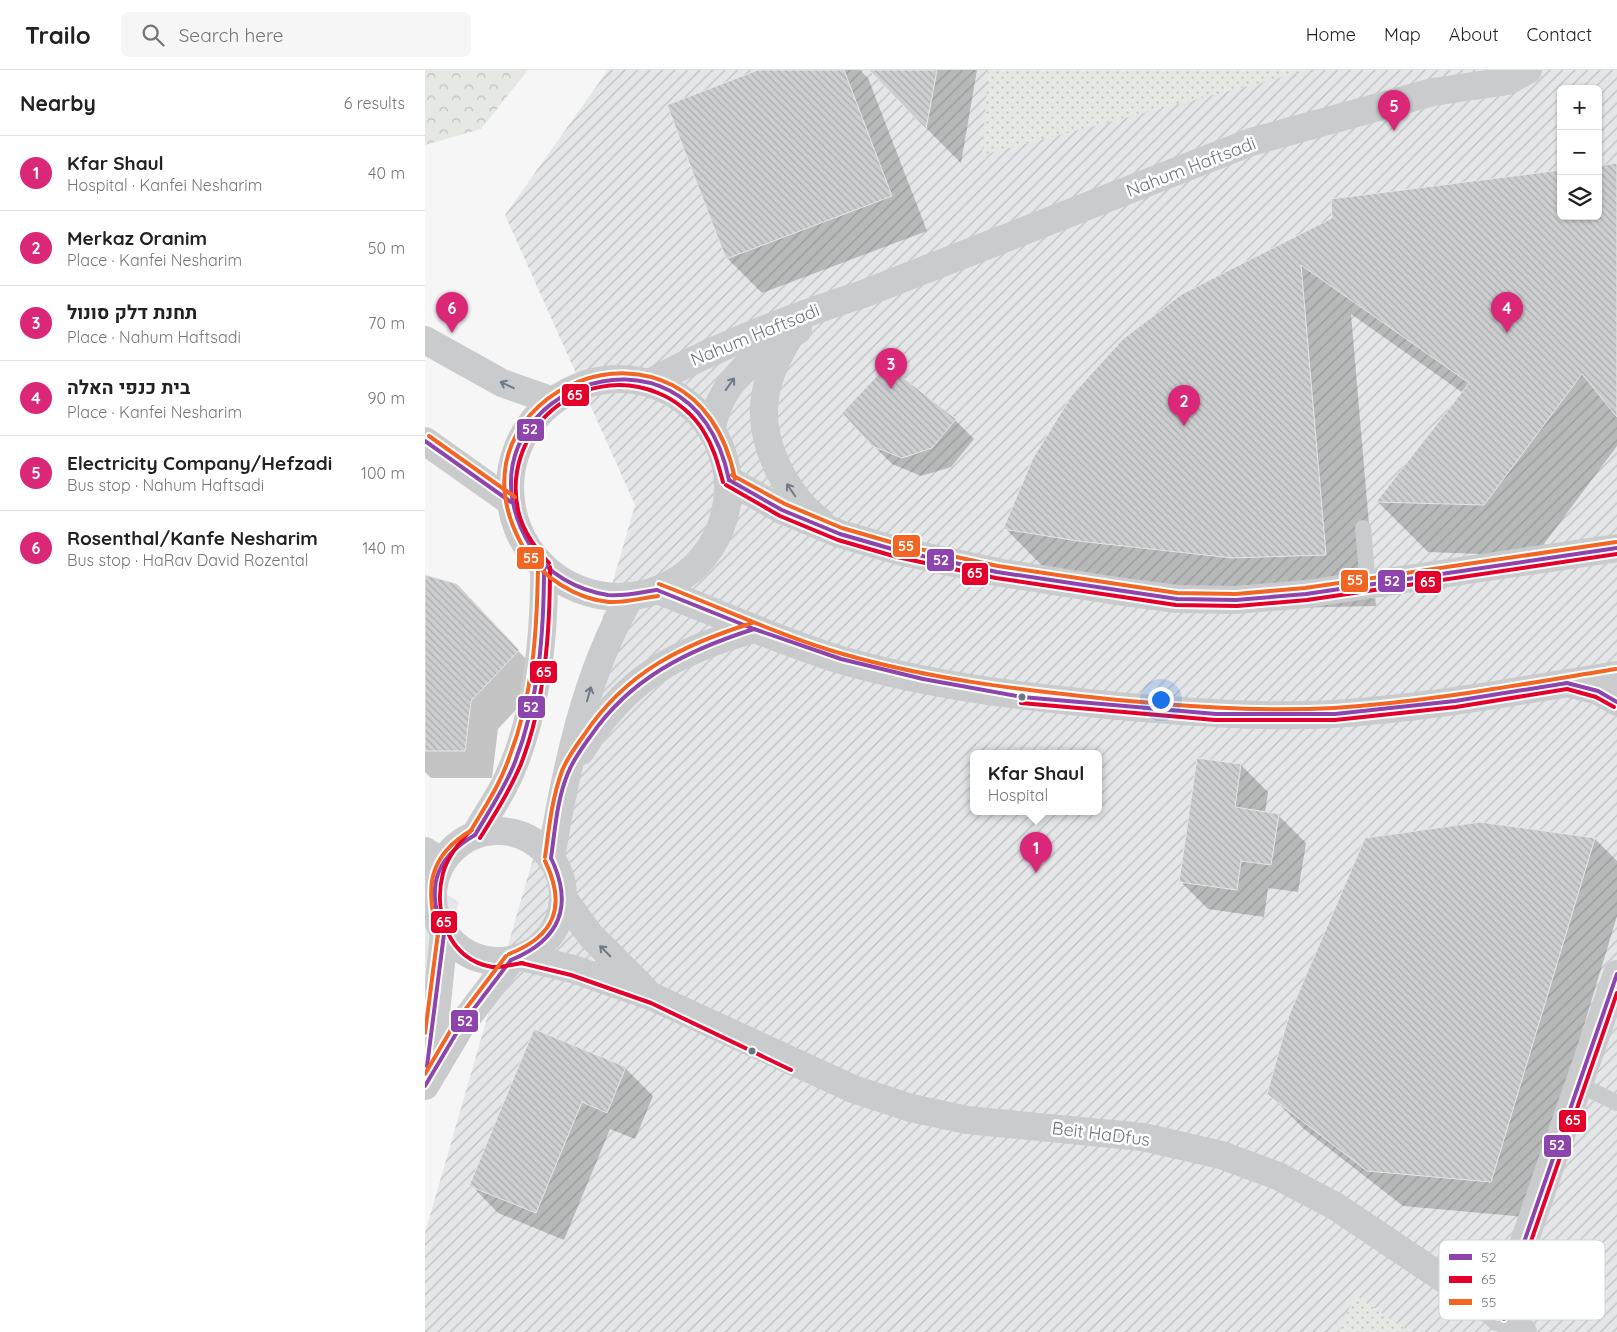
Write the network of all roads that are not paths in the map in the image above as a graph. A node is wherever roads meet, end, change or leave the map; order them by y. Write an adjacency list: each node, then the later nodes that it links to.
1 (1529, 70): 2 (street, Nahum Haftsadi)
2 (863, 294): 3 (street, Nahum Haftsadi); 5 (street, Nahum Haftsadi)
3 (792, 333): 7 (street, Nahum Haftsadi, one-way to 3); 12 (street, one-way to 3)
4 (425, 340): 6 (street, one-way to 4)
5 (650, 383): 6 (street); 7 (street)
6 (553, 401): 10 (street)
7 (712, 428): 9 (street)
8 (425, 441): 10 (street)
9 (729, 480): 12 (street); 16 (street)
10 (511, 502): 14 (street)
11 (1363, 528): 15 (lane)
12 (839, 534): 15 (street)
13 (1617, 548): 15 (street)
14 (544, 567): 17 (street); 23 (street)
15 (1369, 585)
16 (657, 590): 17 (street); 18 (street)
17 (631, 596): 22 (street, one-way to 17)
18 (754, 629): 20 (street); 22 (street)
19 (1617, 675): 20 (street)
20 (1567, 683): 21 (street)
21 (1617, 702)
22 (567, 775): 25 (street)
23 (475, 835): 24 (street); 25 (street)
24 (433, 856): 27 (street)
25 (551, 858): 26 (street)
26 (563, 898): 28 (street); 30 (street, Beit HaDfus, one-way to 26)
27 (444, 934): 28 (street); 31 (street)
28 (517, 959): 30 (street, Beit HaDfus); 33 (street)
29 (1617, 974): 32 (street)
30 (653, 997): 36 (street, Beit HaDfus)
31 (425, 1079)
32 (1580, 1085): 34 (lane); 35 (street)
33 (425, 1086)
34 (1617, 1103)
35 (1525, 1240)
36 (1439, 1277)
37 (1503, 1320): 38 (street, Beit HaDfus)
38 (1523, 1332)

